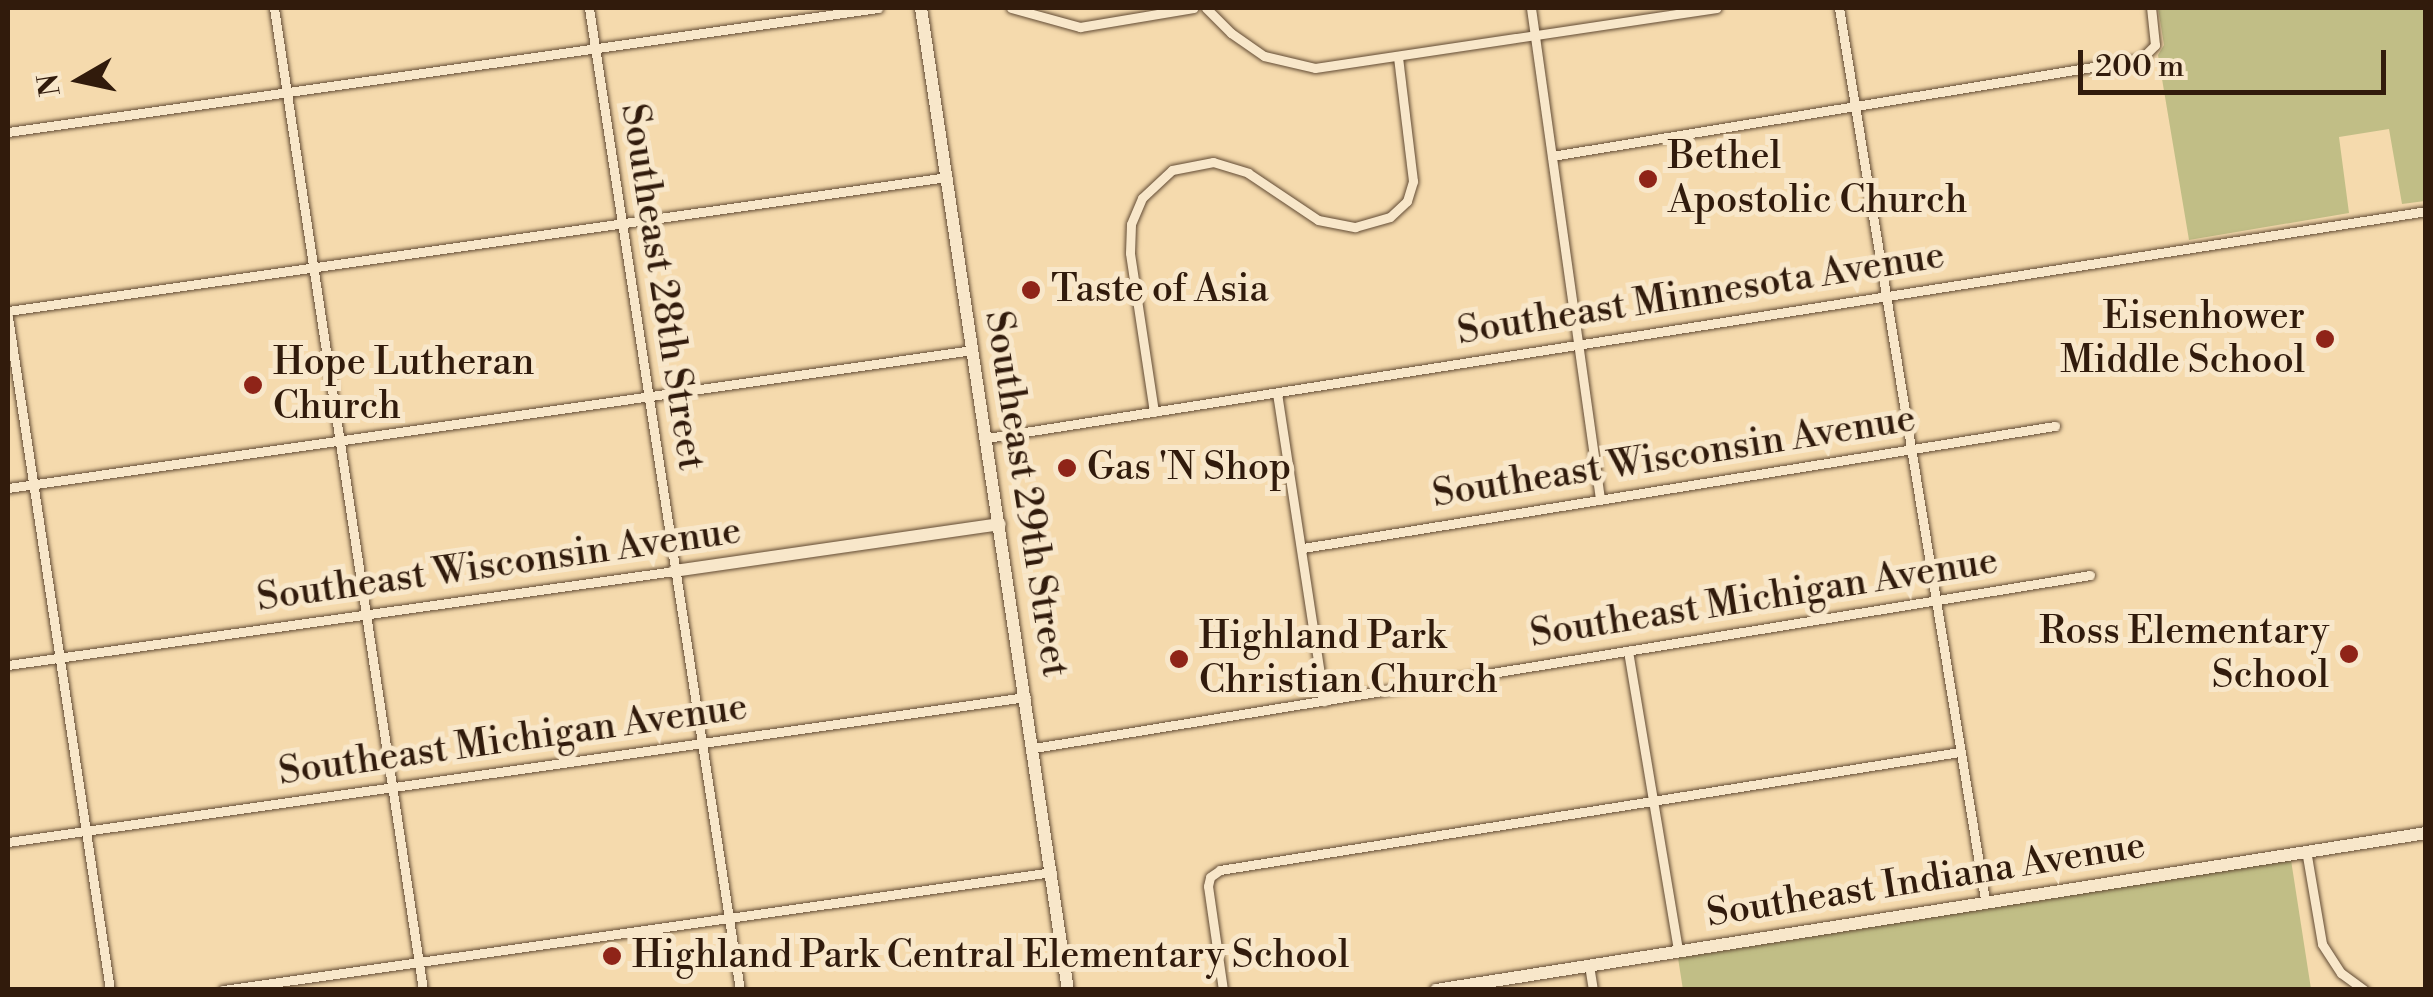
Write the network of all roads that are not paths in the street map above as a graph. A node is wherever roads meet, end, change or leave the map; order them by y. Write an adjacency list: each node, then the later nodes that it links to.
1 (274, 8): 16 (street)
2 (589, 8): 14 (street, Southeast 28th Street)
3 (878, 8): 14 (street)
4 (921, 8): 20 (street, Southeast 29th Street)
5 (1011, 8): 12 (street)
6 (1193, 8): 12 (street)
7 (1206, 8): 15 (street)
8 (1531, 8): 13 (street)
9 (1717, 8): 13 (street)
10 (1838, 8): 17 (street)
11 (2151, 8): 17 (street)
12 (1142, 13)
13 (1535, 36): 15 (street); 19 (street)
14 (596, 47): 16 (street); 22 (street, Southeast 28th Street)
15 (1398, 57): 30 (street)
16 (286, 91): 18 (street); 23 (street)
17 (1854, 110): 19 (street); 24 (street)
18 (8, 132)
19 (1552, 156): 26 (street)
20 (947, 176): 22 (street); 27 (street, Southeast 29th Street)
21 (2426, 211): 24 (street, Southeast Minnesota Avenue)
22 (624, 223): 23 (street); 29 (street, Southeast 28th Street)
23 (312, 264): 25 (street); 33 (street)
24 (1882, 294): 26 (street, Southeast Minnesota Avenue); 34 (street)
25 (8, 314): 35 (street)
26 (1577, 344): 28 (street, Southeast Minnesota Avenue); 37 (street)
27 (973, 350): 29 (street); 32 (street, Southeast 29th Street)
28 (1277, 392): 30 (street, Southeast Minnesota Avenue); 39 (street)
29 (650, 396): 33 (street); 40 (street, Southeast 28th Street)
30 (1154, 412): 32 (street, Southeast Minnesota Avenue)
31 (2055, 426): 34 (street, Southeast Wisconsin Avenue)
32 (987, 438): 38 (street, Southeast 29th Street)
33 (339, 440): 35 (street); 43 (street)
34 (1910, 450): 37 (street, Southeast Wisconsin Avenue); 42 (street)
35 (33, 484): 36 (street); 45 (street)
36 (8, 488)
37 (1600, 499): 39 (street, Southeast Wisconsin Avenue)
38 (1000, 524): 40 (street, Southeast Wisconsin Avenue); 47 (street, Southeast 29th Street)
39 (1303, 548): 48 (street)
40 (674, 571): 43 (street, Southeast Wisconsin Avenue); 49 (street, Southeast 28th Street)
41 (2090, 575): 42 (street, Southeast Michigan Avenue)
42 (1935, 601): 44 (street, Southeast Michigan Avenue); 51 (street)
43 (366, 614): 45 (street, Southeast Wisconsin Avenue); 52 (street)
44 (1628, 652): 48 (street, Southeast Michigan Avenue); 53 (street)
45 (59, 657): 46 (street, Southeast Wisconsin Avenue); 54 (street)
46 (8, 664)
47 (1026, 697): 49 (street, Southeast Michigan Avenue); 50 (street, Southeast 29th Street)
48 (1324, 701): 50 (street, Southeast Michigan Avenue)
49 (702, 746): 52 (street, Southeast Michigan Avenue); 60 (street, Southeast 28th Street)
50 (1034, 748): 58 (street, Southeast 29th Street)
51 (1959, 752): 53 (street); 59 (street)
52 (392, 787): 54 (street, Southeast Michigan Avenue); 62 (street)
53 (1652, 801): 61 (street); 69 (street)
54 (85, 832): 56 (street, Southeast Michigan Avenue); 64 (street)
55 (2426, 833): 57 (street, Southeast Indiana Avenue)
56 (8, 842)
57 (2306, 850): 59 (street, Southeast Indiana Avenue); 72 (street)
58 (1052, 872): 60 (street); 68 (street, Southeast 29th Street)
59 (1985, 900): 61 (street, Southeast Indiana Avenue)
60 (729, 918): 62 (street); 67 (street, Southeast 28th Street)
61 (1678, 950): 63 (street, Southeast Indiana Avenue)
62 (418, 962): 65 (street); 66 (street)
63 (1590, 965): 70 (street, Southeast Indiana Avenue); 71 (street)
64 (110, 990)
65 (223, 990)
66 (423, 990)
67 (740, 990)
68 (1068, 990)
69 (1223, 990)
70 (1436, 990)
71 (1594, 990)
72 (2364, 990)

